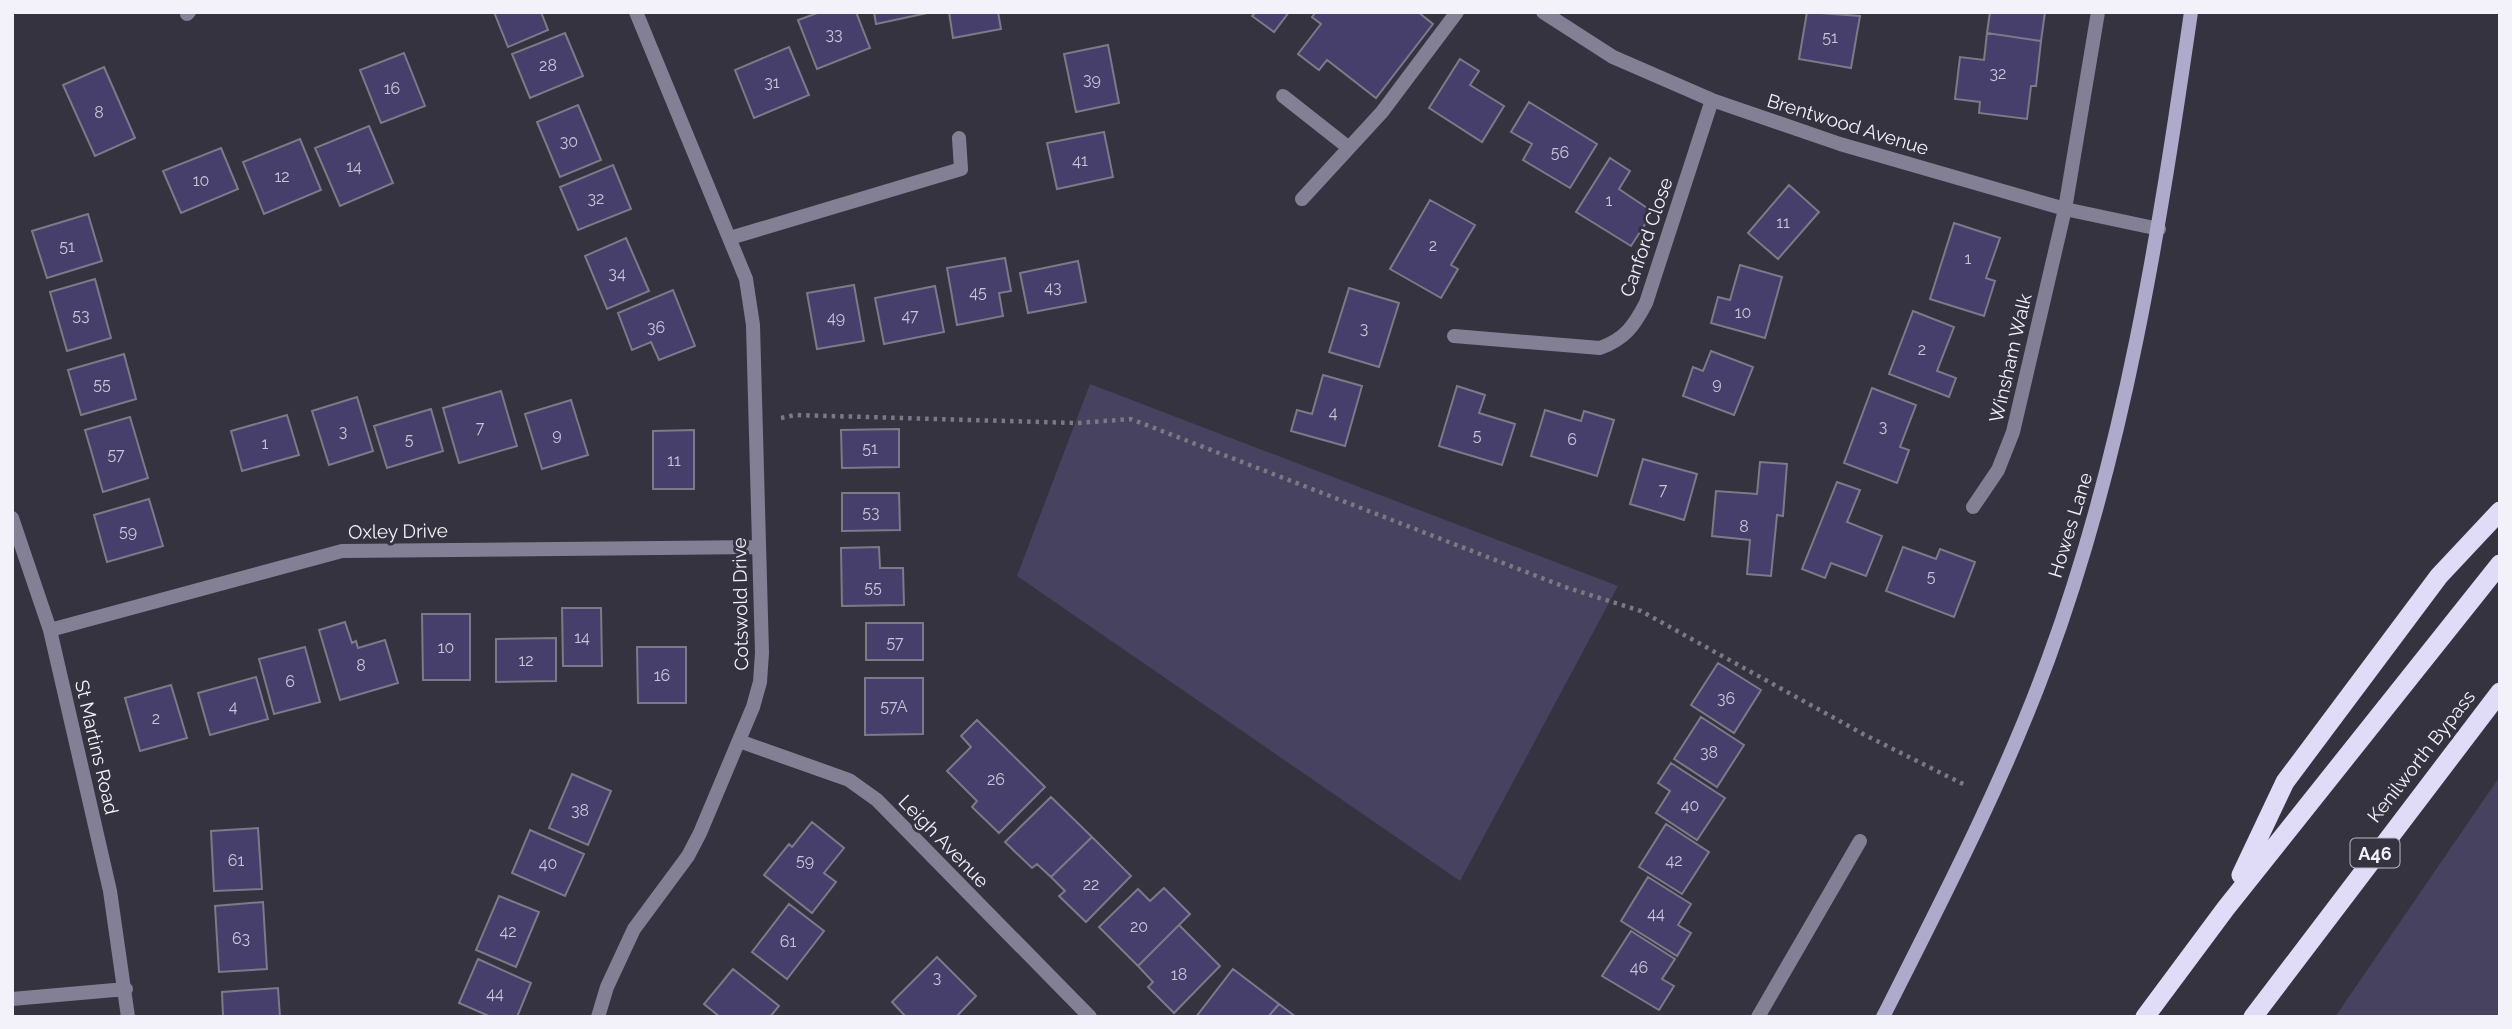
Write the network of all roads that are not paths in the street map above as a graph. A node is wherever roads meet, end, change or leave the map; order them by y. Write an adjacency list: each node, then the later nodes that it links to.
1 (636, 12): 13 (street, Cotswold Drive)
2 (1457, 12): 9 (street)
3 (1543, 12): 7 (street, Brentwood Avenue)
4 (2098, 12): 11 (street)
5 (2191, 12): 12 (main road, Howes Lane)
6 (1283, 96): 9 (street)
7 (1712, 100): 11 (street, Brentwood Avenue); 14 (street, Canford Close)
8 (959, 138): 13 (street)
9 (1349, 148): 10 (street)
10 (1302, 199)
11 (2065, 209): 12 (street, Brentwood Avenue); 15 (street, Winsham Walk)
12 (2159, 229): 31 (main road, Howes Lane)
13 (730, 239): 18 (street, Cotswold Drive)
14 (1454, 336)
15 (1973, 507)
16 (2500, 511): 24 (highway)
17 (12, 518): 20 (street, St Martins Road)
18 (759, 547): 20 (street, Oxley Drive); 22 (street, Cotswold Drive)
19 (2500, 564): 24 (highway)
20 (50, 630): 25 (street, St Martins Road)
21 (2500, 692): 33 (highway, Kenilworth Bypass / A46)
22 (739, 741): 28 (street, Cotswold Drive); 29 (street, Leigh Avenue)
23 (1860, 841): 30 (street)
24 (2226, 908): 32 (highway)
25 (126, 989): 26 (street); 27 (street, St Martins Road)
26 (12, 999)
27 (128, 1017)
28 (598, 1017)
29 (1090, 1017)
30 (1758, 1017)
31 (1883, 1017)
32 (2145, 1017)
33 (2253, 1017)

